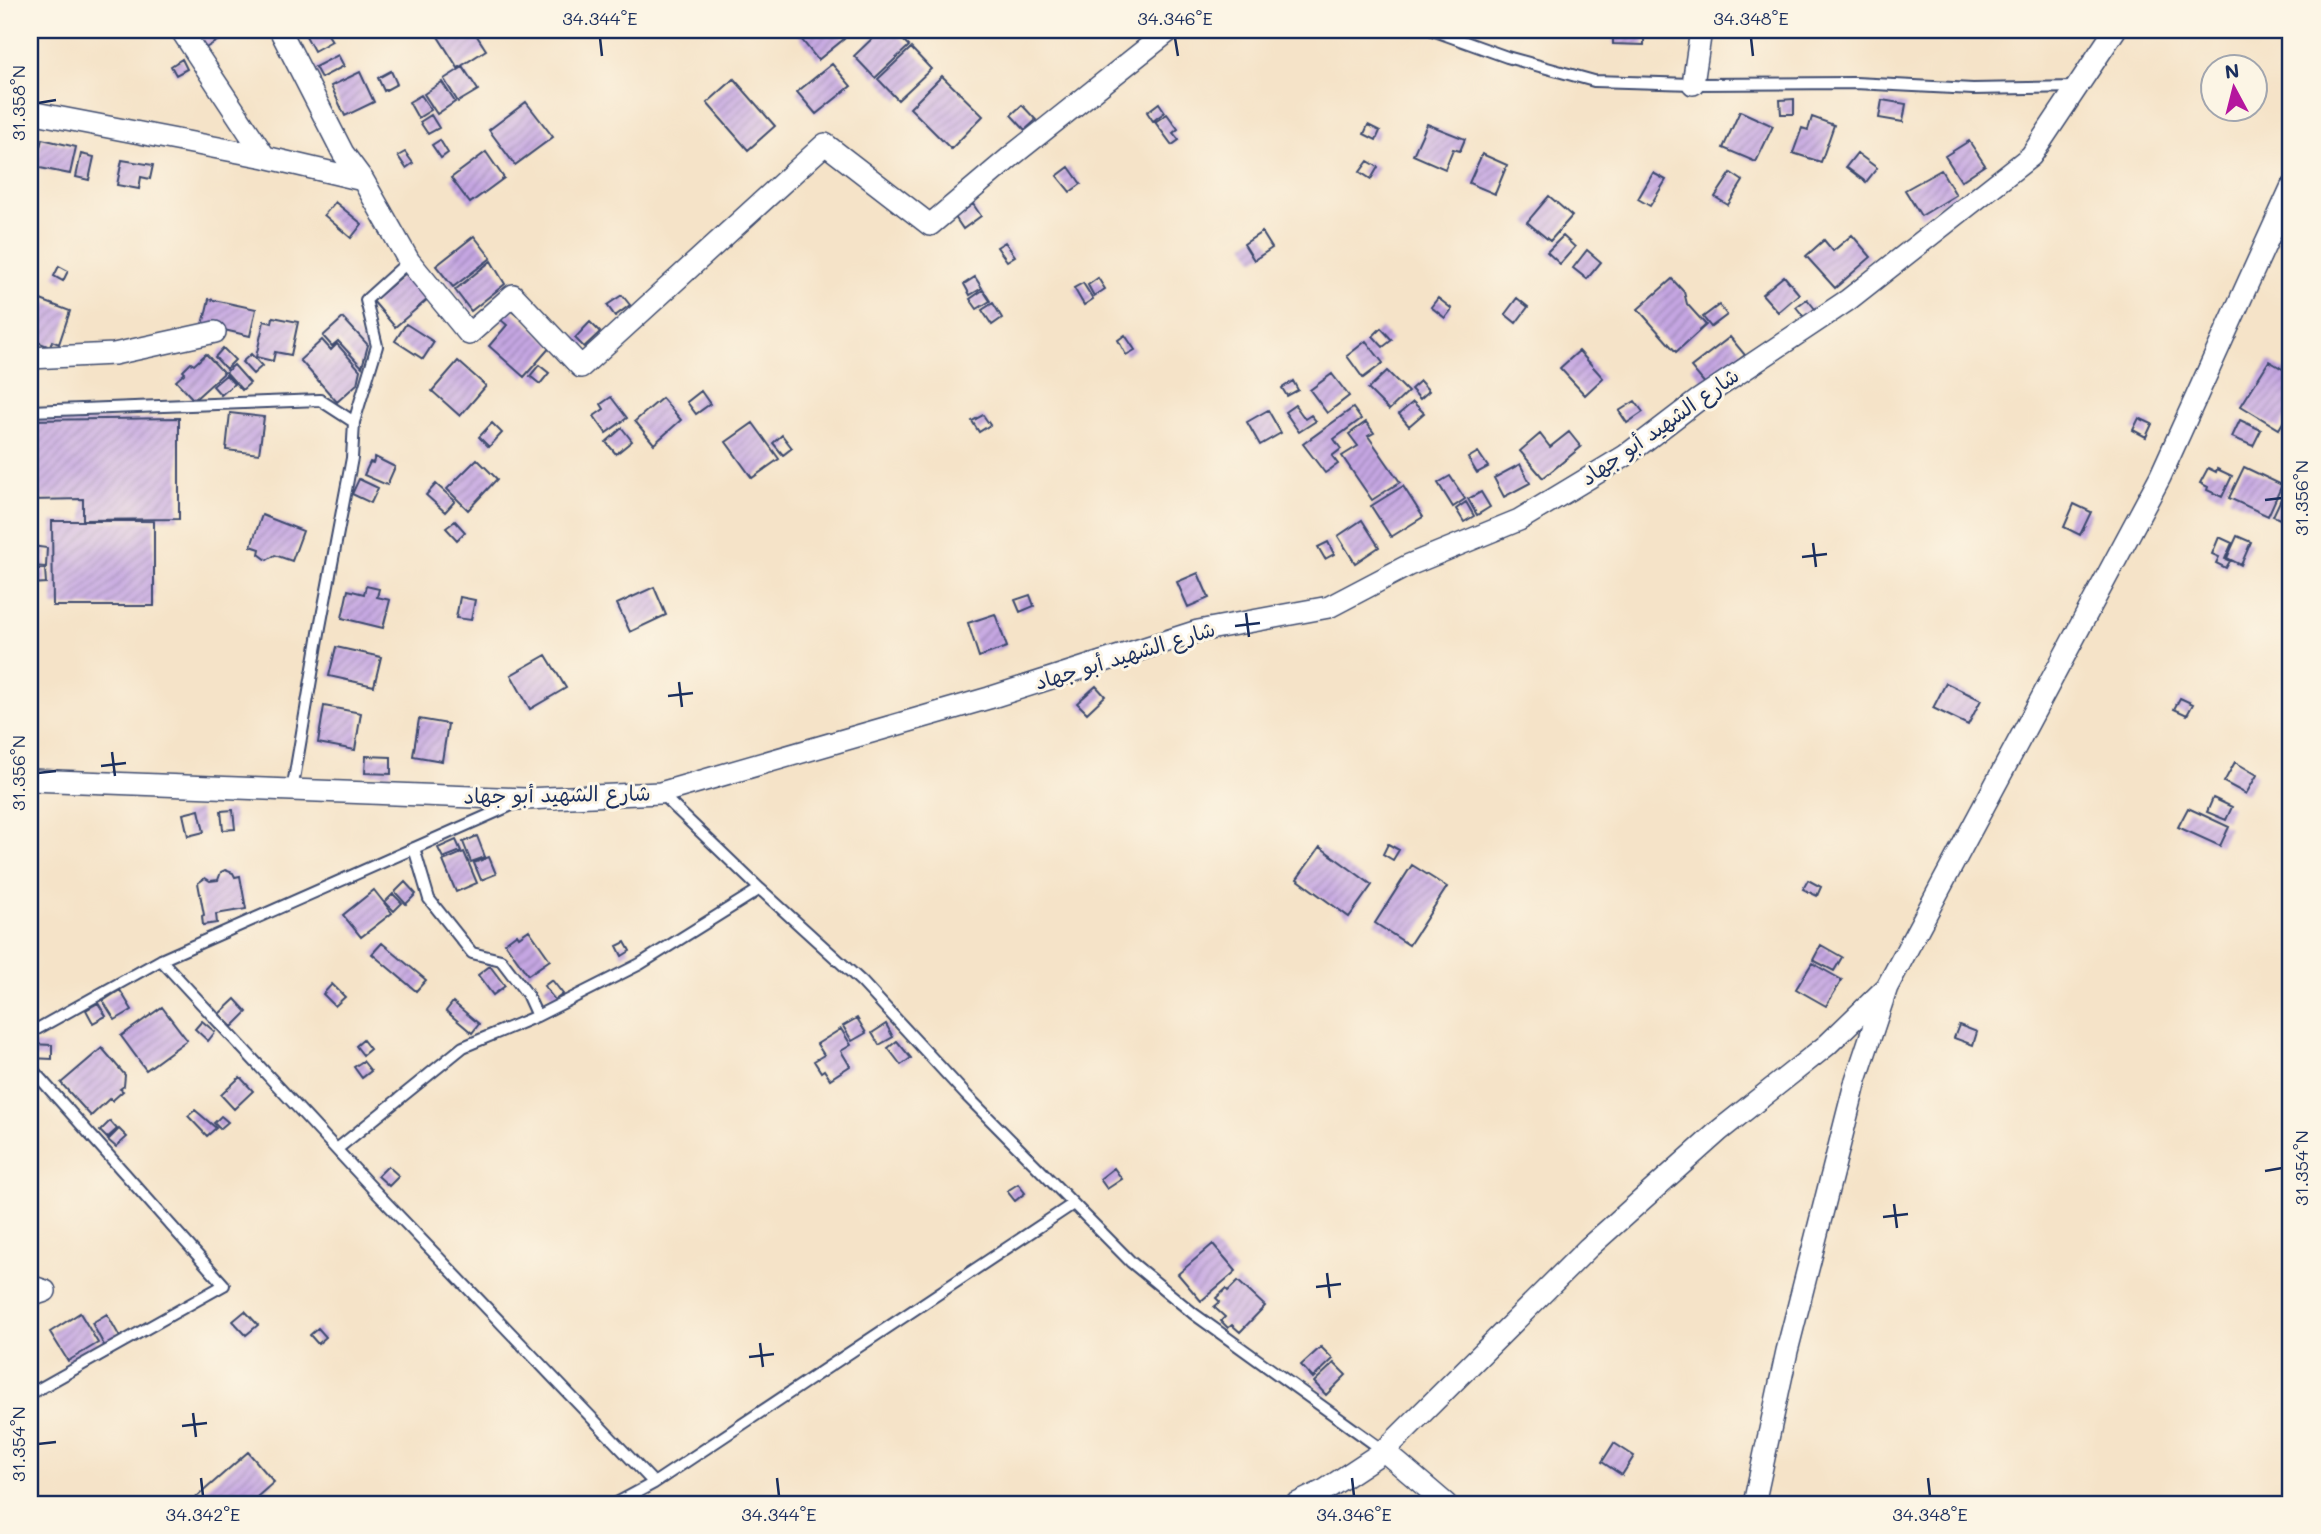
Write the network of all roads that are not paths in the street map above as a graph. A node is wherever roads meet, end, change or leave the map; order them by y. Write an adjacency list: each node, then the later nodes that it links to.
1 (181, 30): 10 (street)
2 (280, 30): 11 (street)
3 (1170, 30): 13 (street)
4 (1433, 30): 7 (lane)
5 (1701, 30): 7 (street)
6 (2115, 30): 8 (street, شارع الشهيد أبو جهاد)
7 (1693, 84): 8 (lane)
8 (2077, 87): 20 (street, شارع الشهيد أبو جهاد)
9 (30, 113): 10 (street)
10 (265, 157): 11 (street)
11 (363, 180): 13 (street)
12 (2291, 188): 25 (street)
13 (409, 261): 17 (lane)
14 (215, 332): 15 (street)
15 (30, 358)
16 (30, 411): 17 (lane)
17 (354, 422): 19 (lane)
18 (30, 780): 19 (street, شارع الشهيد أبو جهاد)
19 (292, 791): 21 (street, شارع الشهيد أبو جهاد)
20 (660, 793): 21 (street, شارع الشهيد أبو جهاد); 23 (lane)
21 (525, 799): 22 (lane)
22 (414, 848): 24 (lane); 26 (lane)
23 (760, 889): 26 (lane); 30 (lane)
24 (161, 960): 27 (lane); 29 (lane)
25 (1887, 987): 34 (street); 39 (street)
26 (537, 1016): 29 (lane)
27 (30, 1033)
28 (30, 1067): 33 (lane)
29 (337, 1149): 35 (lane)
30 (1073, 1204): 34 (lane); 35 (lane)
31 (30, 1286): 32 (street)
32 (30, 1296)
33 (30, 1394)
34 (1384, 1451): 37 (street); 38 (street)
35 (654, 1483): 36 (lane)
36 (615, 1504)
37 (1296, 1504)
38 (1446, 1504)
39 (1754, 1504)

